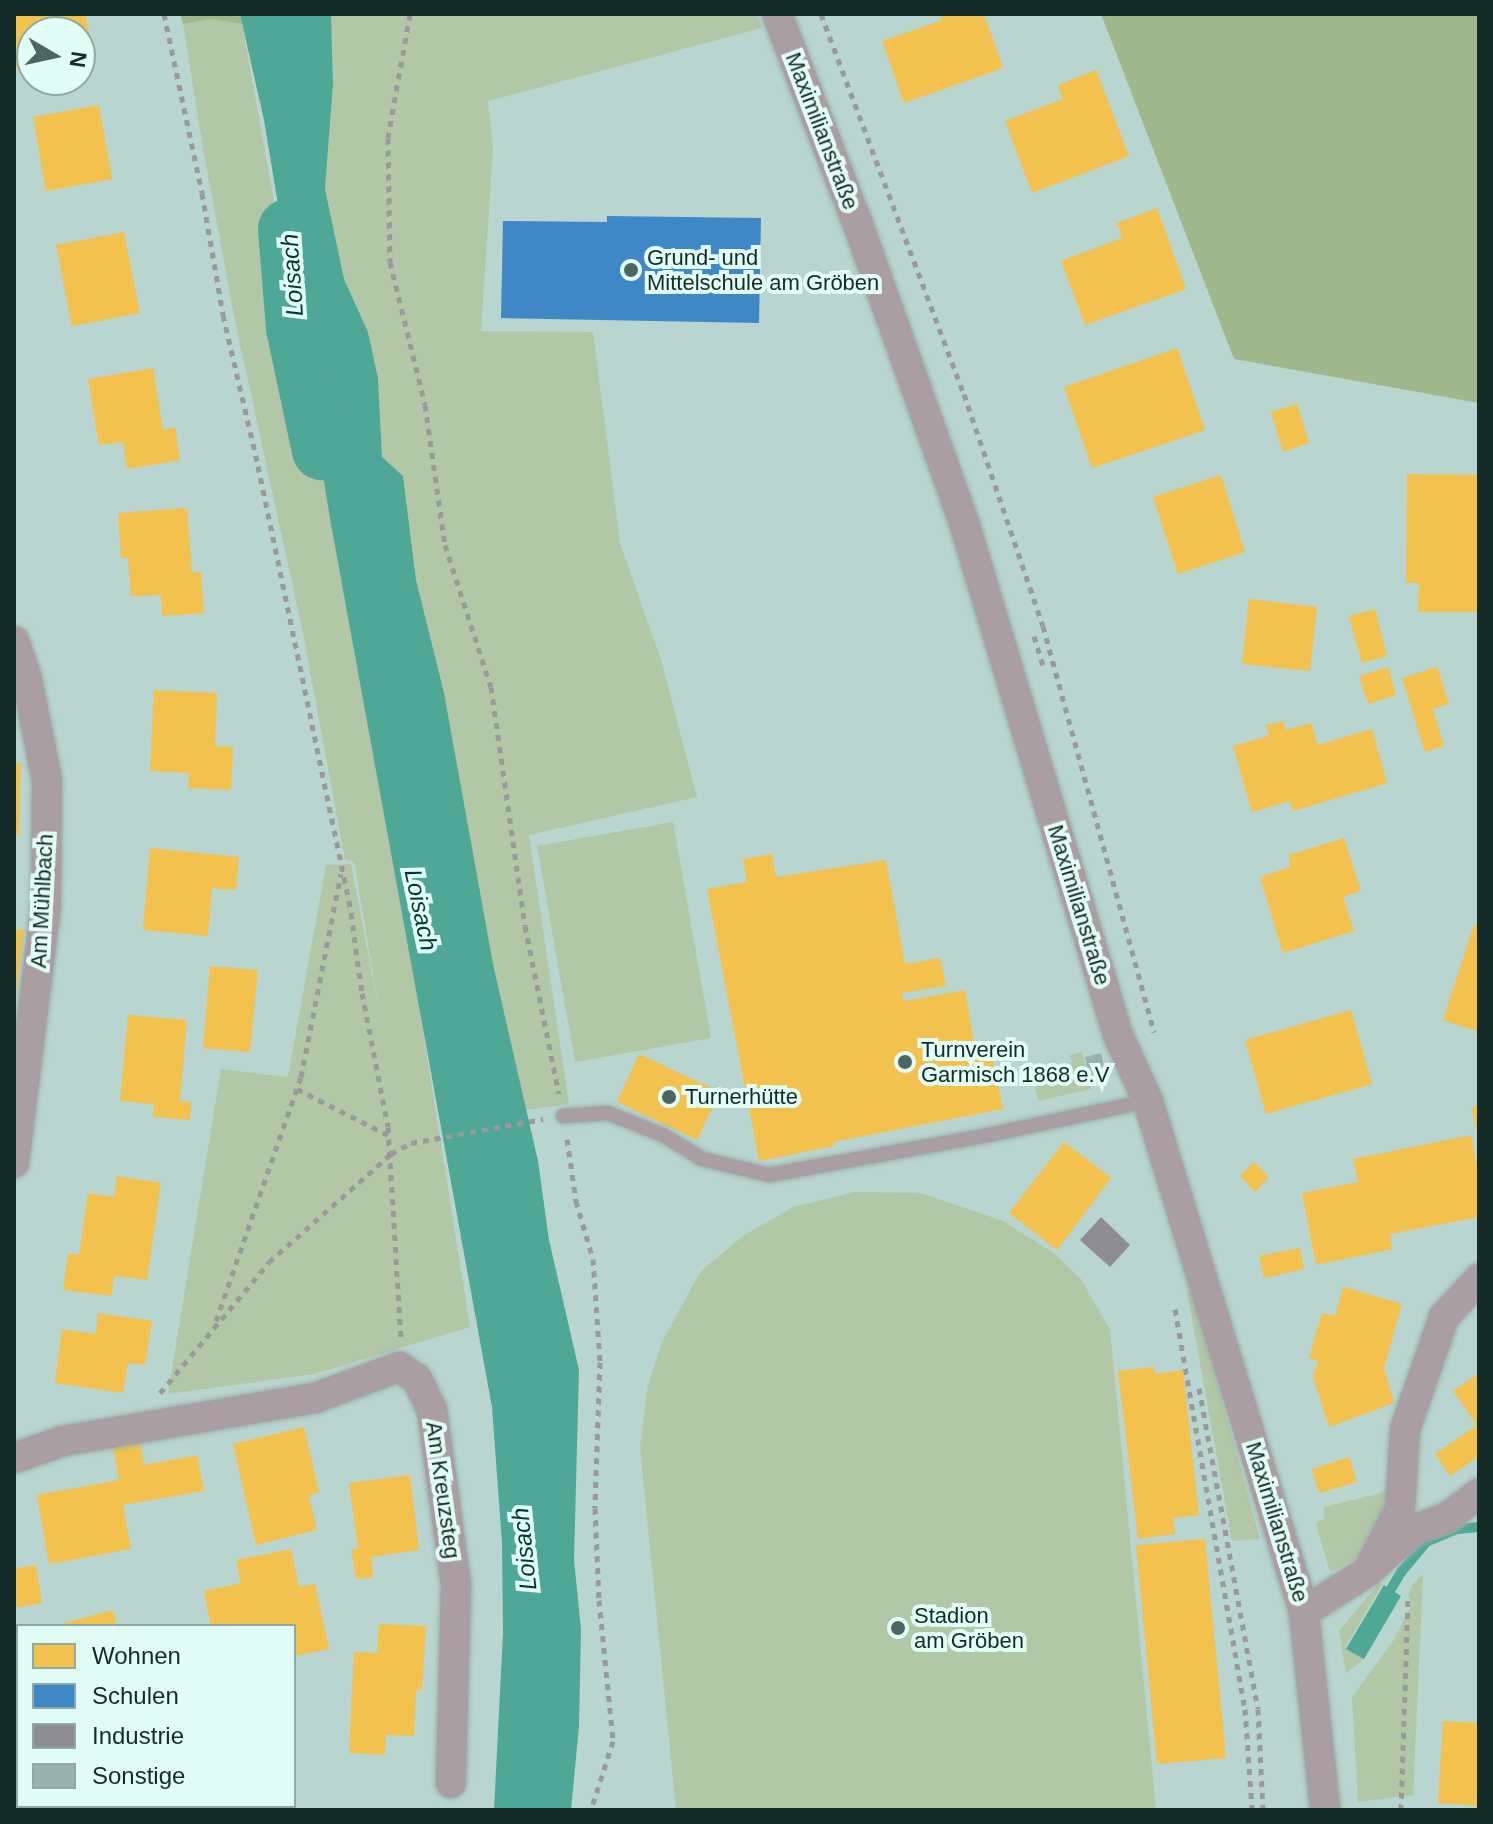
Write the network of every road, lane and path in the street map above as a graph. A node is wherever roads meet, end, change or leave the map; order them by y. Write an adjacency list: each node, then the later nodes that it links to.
1 (164, 14): 5 (path)
2 (410, 14): 8 (path)
3 (777, 14): 7 (street, Maximilianstraße)
4 (14, 641): 11 (street, Am Mühlbach)
5 (342, 869): 6 (path); 9 (path)
6 (297, 1089): 9 (path); 16 (path)
7 (1148, 1101): 8 (lane); 24 (street, Maximilianstraße)
8 (563, 1116): 10 (path); 26 (path)
9 (388, 1135): 10 (path)
10 (391, 1154): 16 (path); 17 (path)
11 (14, 1163)
12 (1479, 1279): 22 (street)
13 (1172, 1298): 27 (path)
14 (1182, 1300): 15 (path)
15 (1185, 1315)
16 (214, 1327): 19 (path)
17 (399, 1367): 19 (street); 25 (street, Am Kreuzsteg)
18 (1197, 1377): 28 (path)
19 (136, 1429): 20 (street)
20 (14, 1458)
21 (1479, 1494): 22 (street)
22 (1368, 1571): 24 (street)
23 (1408, 1595): 30 (path)
24 (1304, 1612): 29 (street, Maximilianstraße)
25 (451, 1783)
26 (591, 1810)
27 (1252, 1810)
28 (1263, 1810)
29 (1325, 1810)
30 (1401, 1810)

